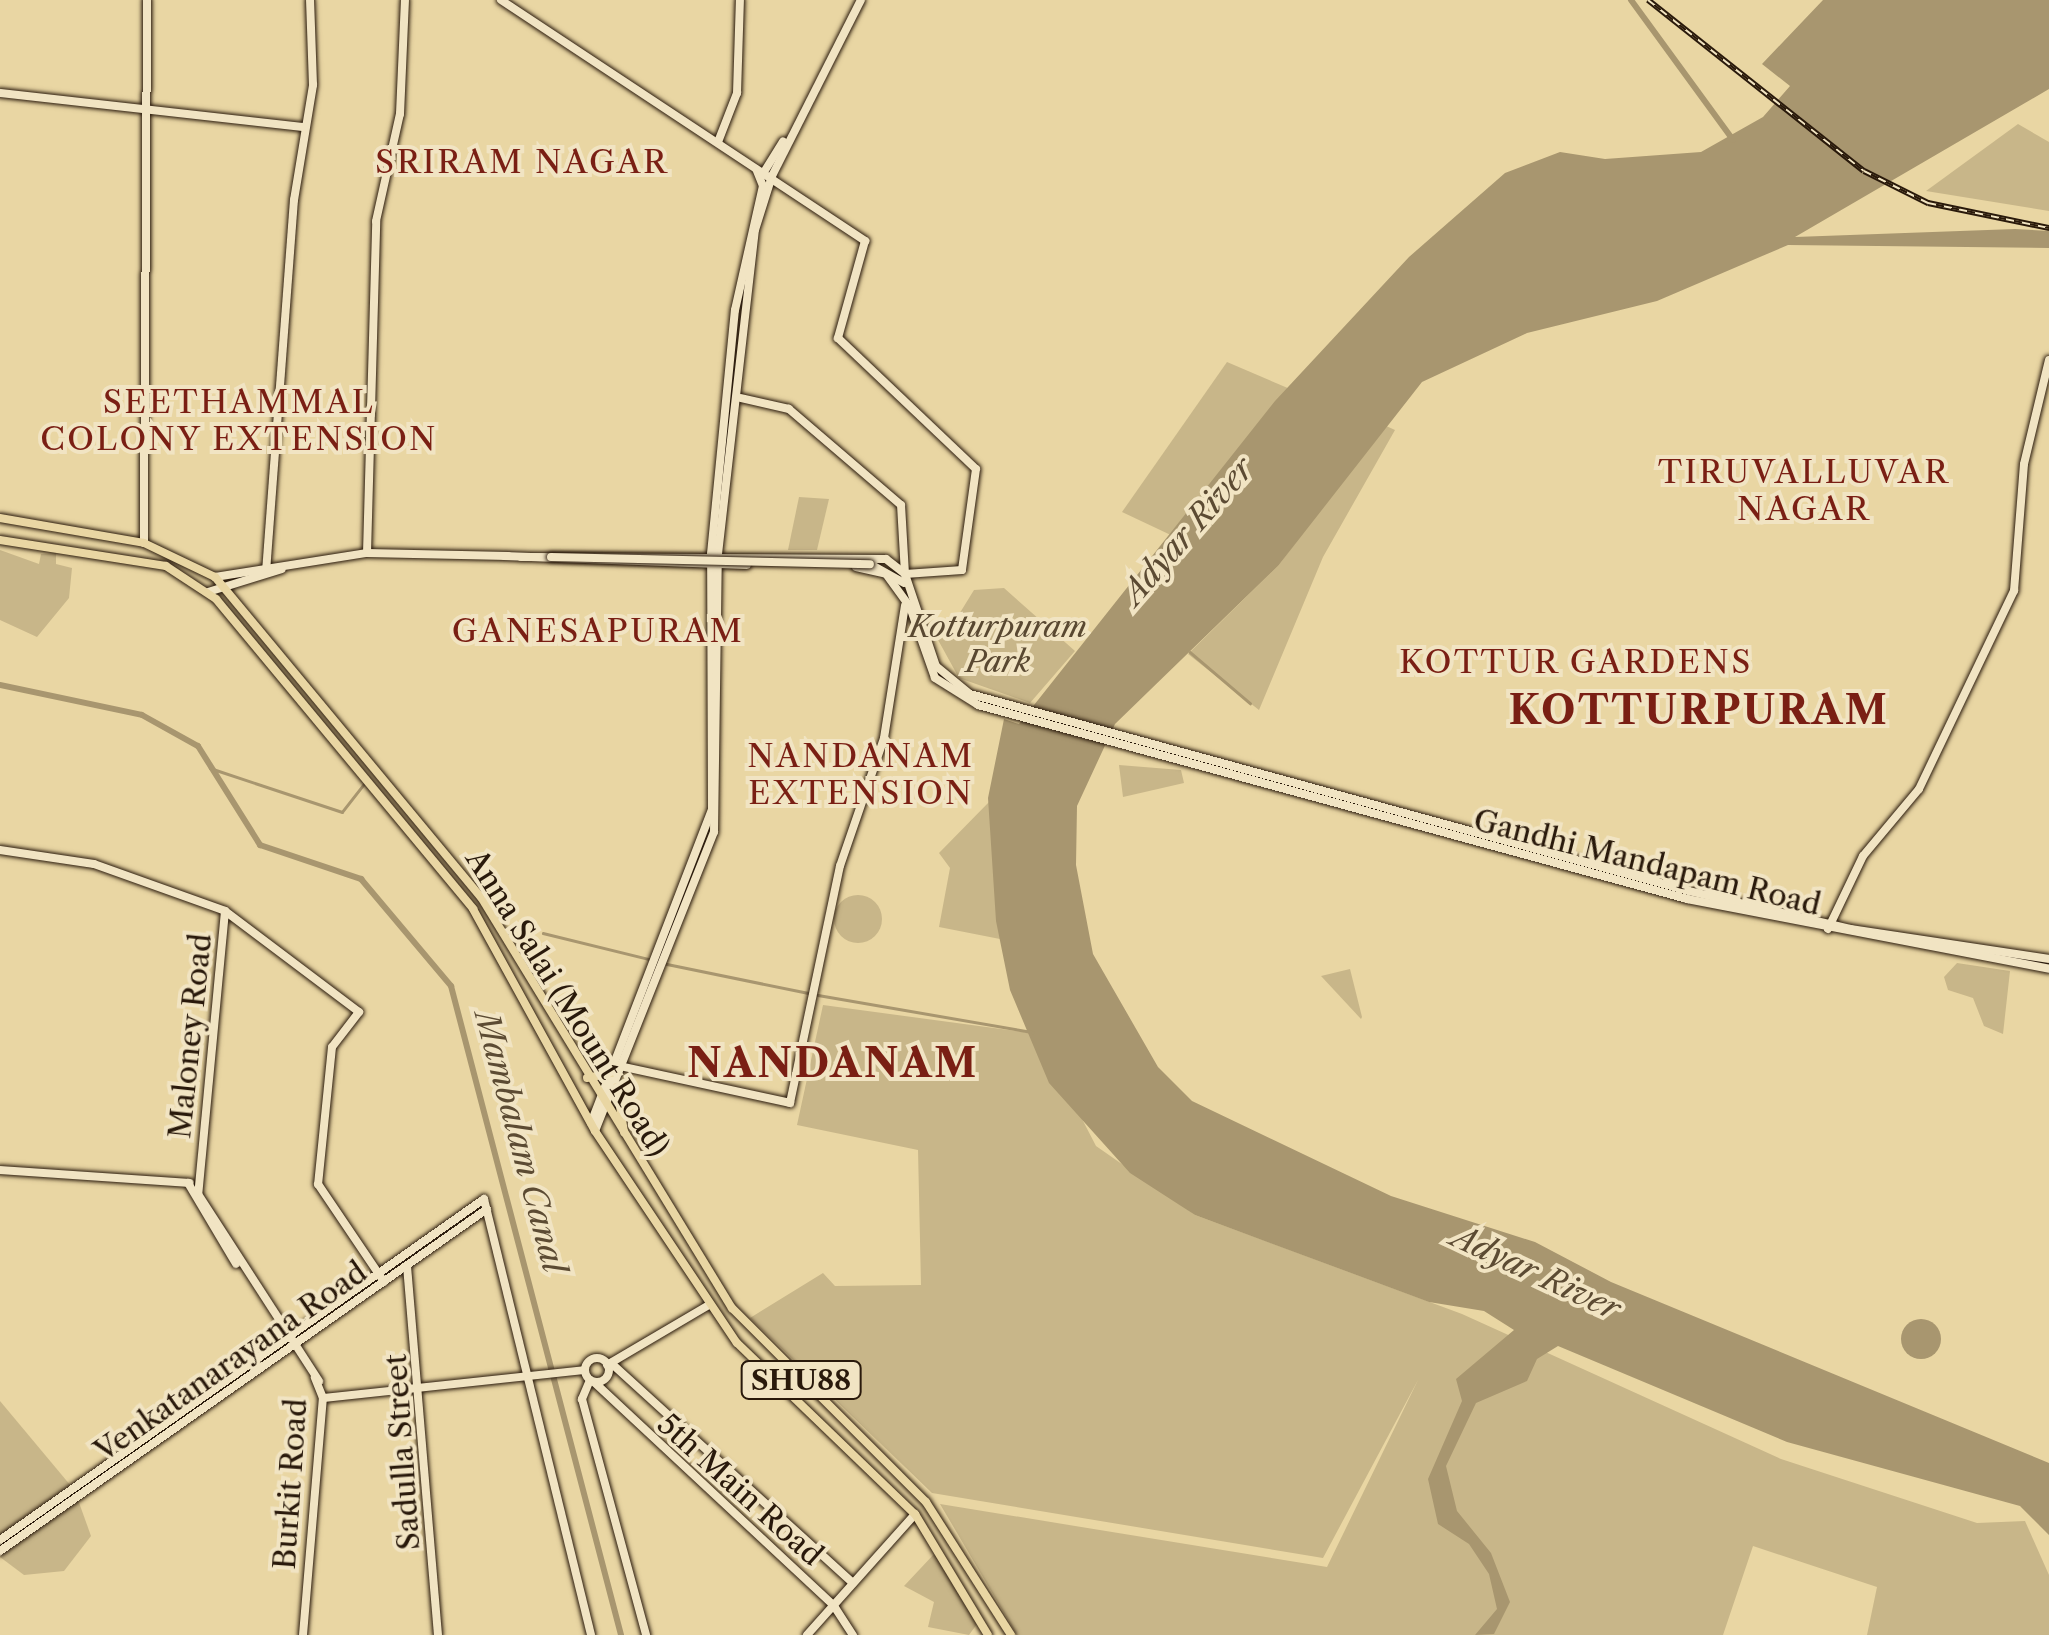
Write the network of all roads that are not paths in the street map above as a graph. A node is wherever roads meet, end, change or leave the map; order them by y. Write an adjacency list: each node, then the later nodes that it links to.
1 (147, 0): 8 (street)
2 (310, 0): 9 (street)
3 (405, 0): 19 (street)
4 (501, 0): 10 (street)
5 (740, 0): 10 (street)
6 (858, 0): 12 (street)
7 (0, 93): 8 (street)
8 (146, 114): 9 (street); 18 (street)
9 (303, 127): 23 (street)
10 (718, 142): 11 (street)
11 (752, 166): 12 (street); 13 (street)
12 (768, 174): 13 (street); 24 (street)
13 (736, 360): 22 (street)
14 (2049, 360): 33 (street)
15 (740, 398): 24 (street)
16 (0, 518): 18 (main road, Anna Salai (Mount Road) / SHU88)
17 (0, 540): 27 (main road, Anna Salai (Mount Road) / SHU88)
18 (144, 542): 25 (main road, Anna Salai (Mount Road) / SHU88)
19 (368, 553): 20 (street); 23 (street)
20 (502, 556): 21 (street); 22 (street); 23 (street)
21 (521, 556): 22 (street); 28 (street, bridge)
22 (715, 559): 24 (street); 28 (street); 36 (street); 37 (street)
23 (266, 569): 25 (street); 26 (street)
24 (905, 574): 28 (street)
25 (215, 578): 26 (main road, Anna Salai (Mount Road) / SHU88)
26 (224, 588): 27 (street); 29 (main road, Anna Salai (Mount Road) / SHU88)
27 (208, 592): 30 (main road, Anna Salai (Mount Road) / SHU88)
28 (910, 606): 33 (street, Gandhi Mandapam Road); 36 (street)
29 (388, 776): 30 (main road); 38 (main road, Anna Salai (Mount Road) / SHU88)
30 (376, 787): 42 (main road, Anna Salai (Mount Road) / SHU88)
31 (0, 850): 32 (street)
32 (226, 911): 45 (street, Maloney Road); 49 (street)
33 (1828, 929): 34 (street, Gandhi Mandapam Road); 35 (street, Gandhi Mandapam Road)
34 (2049, 960)
35 (2049, 969)
36 (624, 1067): 39 (street)
37 (615, 1072): 38 (main road); 40 (street)
38 (587, 1078): 40 (main road, Anna Salai (Mount Road) / SHU88)
39 (617, 1087): 41 (street); 43 (main road)
40 (600, 1103): 41 (main road, Anna Salai (Mount Road) / SHU88); 42 (street)
41 (607, 1112): 42 (street); 43 (main road, Anna Salai (Mount Road) / SHU88)
42 (593, 1127): 51 (main road, Anna Salai (Mount Road) / SHU88)
43 (628, 1144): 61 (main road, Anna Salai (Mount Road) / SHU88)
44 (0, 1170): 45 (street)
45 (193, 1184): 52 (street)
46 (486, 1209): 47 (street, Venkatanarayana Road); 48 (street, Venkatanarayana Road); 56 (street)
47 (403, 1255): 48 (street, Sadulla Street); 49 (street, Venkatanarayana Road)
48 (407, 1266): 50 (street, Venkatanarayana Road); 59 (street, Sadulla Street)
49 (378, 1273): 50 (street); 52 (street, Venkatanarayana Road)
50 (384, 1282): 53 (street, Venkatanarayana Road)
51 (708, 1306): 54 (street); 62 (main road, Anna Salai (Mount Road) / SHU88)
52 (290, 1333): 53 (street); 64 (street, Venkatanarayana Road)
53 (297, 1342): 58 (street, Burkit Road); 58 (street, Burkit Road); 65 (street, Venkatanarayana Road)
54 (609, 1364): 55 (street); 57 (street); 66 (street)
55 (585, 1370): 56 (street); 57 (street)
56 (529, 1378): 59 (street); 70 (street)
57 (592, 1380): 67 (street, 5th Main Road); 71 (street)
58 (319, 1381): 60 (street, Burkit Road)
59 (420, 1390): 60 (street); 69 (street, Sadulla Street)
60 (323, 1398): 68 (street, Burkit Road)
61 (900, 1478): 62 (main road); 75 (main road, Anna Salai (Mount Road) / SHU88)
62 (889, 1489): 63 (main road, Anna Salai (Mount Road) / SHU88)
63 (915, 1514): 66 (street); 74 (main road, Anna Salai (Mount Road) / SHU88)
64 (0, 1540)
65 (0, 1551)
66 (853, 1583): 67 (street)
67 (834, 1606): 72 (street); 73 (street, 5th Main Road)
68 (303, 1635)
69 (438, 1635)
70 (591, 1635)
71 (646, 1635)
72 (807, 1635)
73 (852, 1635)
74 (988, 1635)
75 (1011, 1635)

